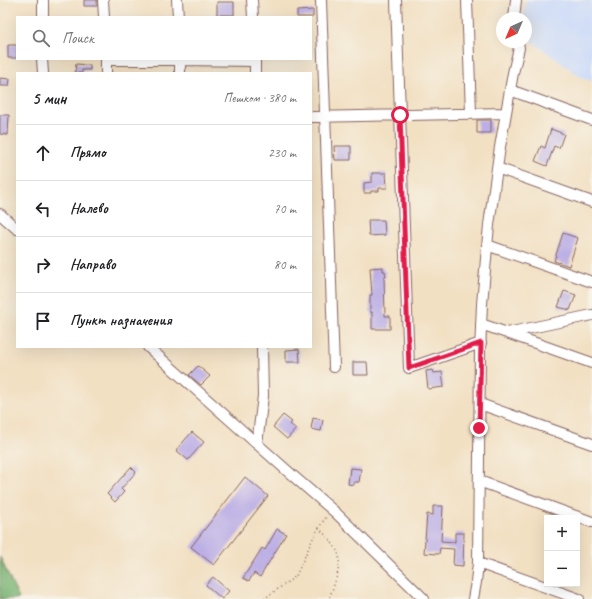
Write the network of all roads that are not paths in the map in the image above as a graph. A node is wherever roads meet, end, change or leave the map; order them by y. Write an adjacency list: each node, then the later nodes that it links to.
1 (43, 0): 10 (street)
2 (103, 0): 11 (street)
3 (177, 0): 12 (street)
4 (252, 0): 13 (street)
5 (321, 0): 27 (street)
6 (396, 0): 26 (street)
7 (467, 0): 24 (street)
8 (516, 0): 9 (street)
9 (515, 12)
10 (43, 16)
11 (104, 16)
12 (178, 16)
13 (253, 16)
14 (519, 48): 23 (street)
15 (42, 60): 19 (street)
16 (106, 60): 20 (street)
17 (180, 60): 18 (street); 21 (street)
18 (255, 60): 22 (street)
19 (43, 72)
20 (106, 72)
21 (180, 72)
22 (256, 72)
23 (510, 90): 25 (street); 29 (street)
24 (471, 113): 25 (street); 26 (street)
25 (506, 113): 30 (street)
26 (400, 115): 27 (street); 39 (street)
27 (325, 116): 28 (street); 43 (street)
28 (312, 117)
29 (592, 120)
30 (497, 168): 31 (street); 34 (street)
31 (592, 202)
32 (0, 214): 33 (street)
33 (16, 228)
34 (487, 245): 35 (street); 37 (street)
35 (592, 282)
36 (592, 315): 38 (street)
37 (481, 324): 38 (street); 39 (street)
38 (507, 333): 42 (street)
39 (481, 343): 44 (street)
40 (149, 348): 45 (street)
41 (262, 348): 45 (street)
42 (592, 363)
43 (334, 366)
44 (480, 404): 46 (street); 47 (street)
45 (257, 444): 50 (street)
46 (592, 444)
47 (479, 481): 48 (street); 49 (street)
48 (592, 522)
49 (478, 563): 51 (street); 52 (street)
50 (424, 599)
51 (473, 599)
52 (579, 599)

